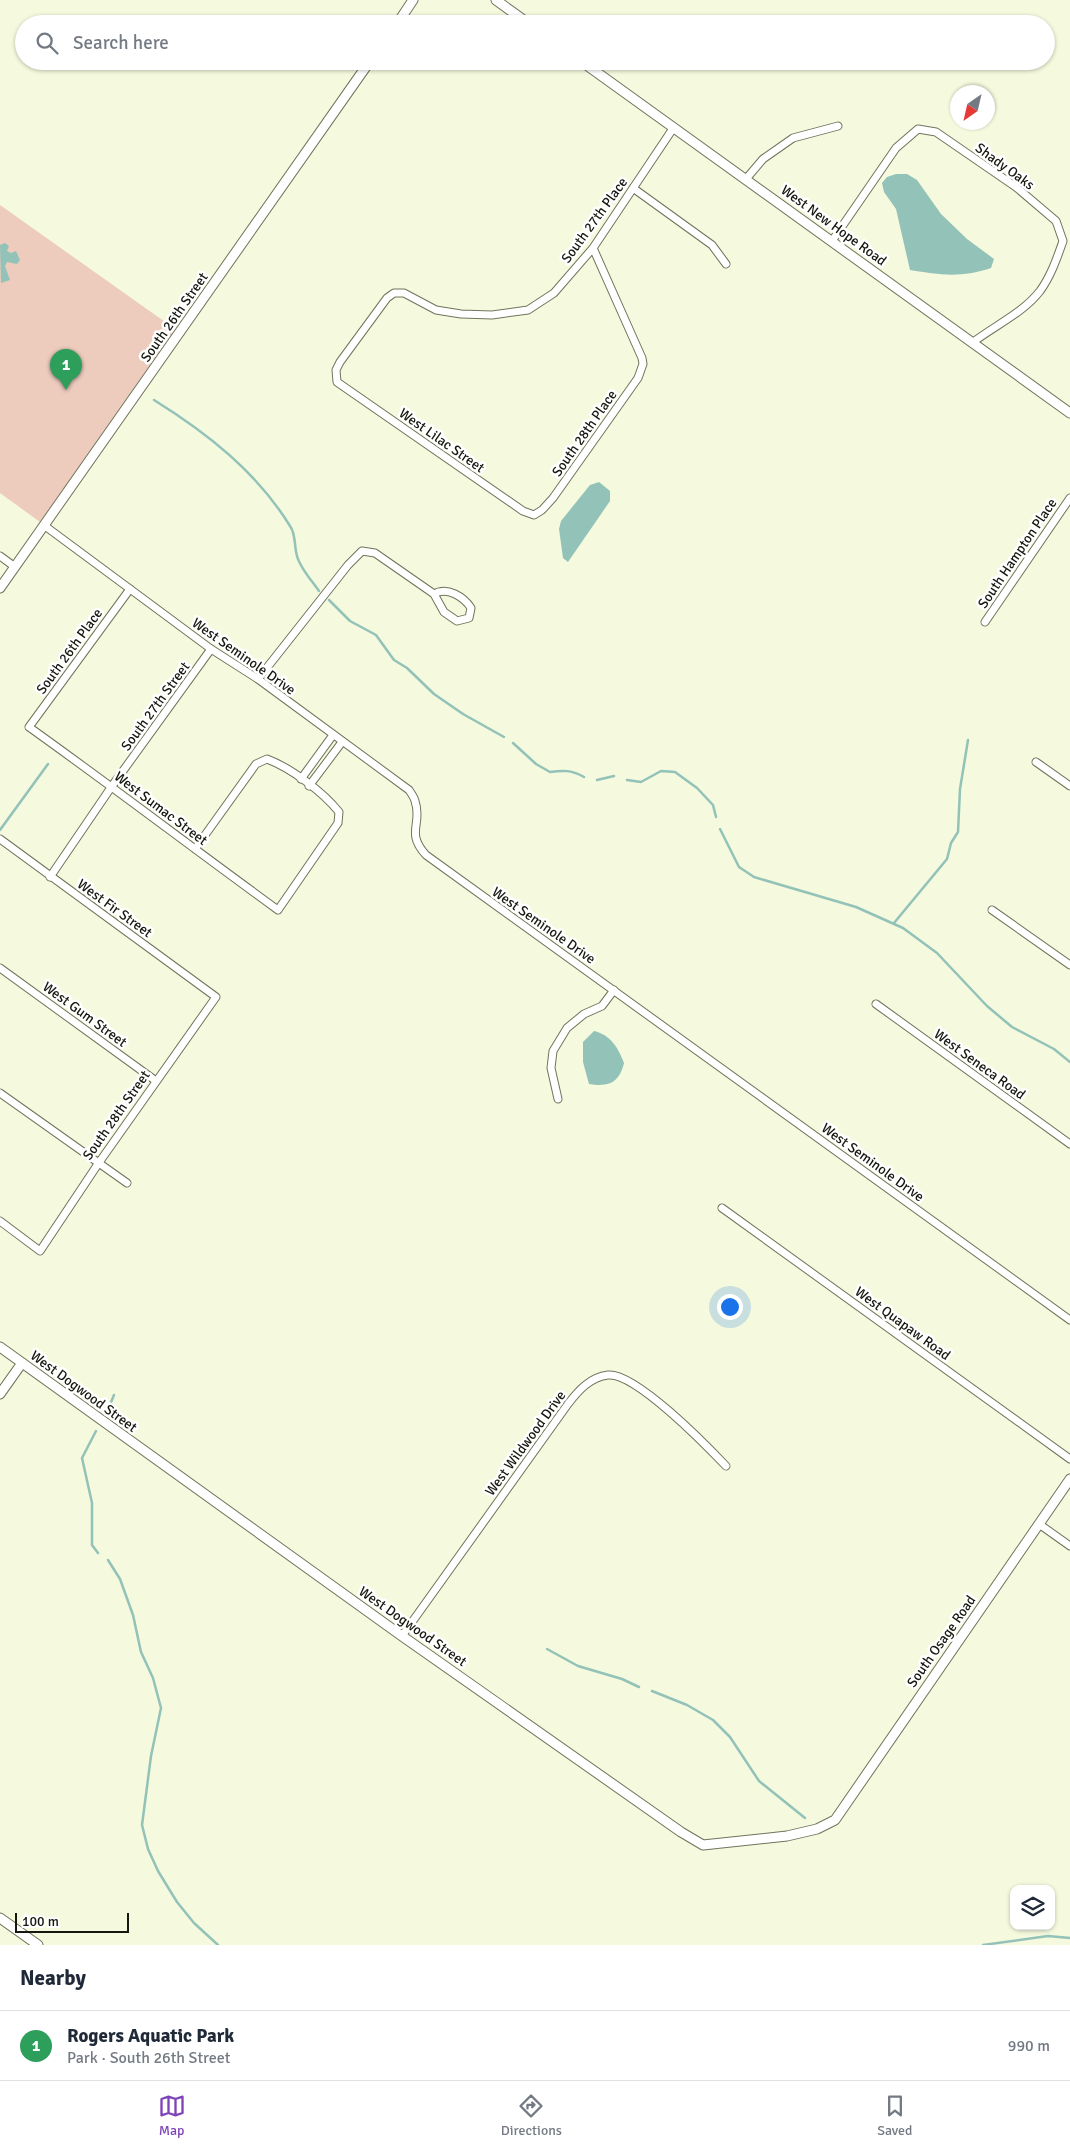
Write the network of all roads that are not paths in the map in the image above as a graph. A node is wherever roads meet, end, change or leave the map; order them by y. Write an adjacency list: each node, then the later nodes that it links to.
1 (413, 0): 3 (street)
2 (496, 0): 4 (street)
3 (403, 15)
4 (517, 15)
5 (364, 70): 19 (street, South 26th Street)
6 (594, 70): 8 (street, West New Hope Road)
7 (838, 126): 9 (street)
8 (674, 127): 9 (street, West New Hope Road); 10 (street, South 27th Place)
9 (746, 179): 11 (street, West New Hope Road)
10 (633, 188): 12 (street, South 27th Place); 13 (street)
11 (832, 241): 14 (street, West New Hope Road); 14 (street, Shady Oaks)
12 (592, 248): 15 (street, South 27th Place); 18 (street, South 28th Place)
13 (726, 264)
14 (972, 343): 16 (street, West New Hope Road)
15 (337, 382): 18 (street, West Lilac Street)
16 (1070, 413)
17 (1070, 498): 25 (street, South Hampton Place)
18 (534, 515)
19 (45, 526): 21 (street, South 26th Street); 23 (street, West Seminole Drive)
20 (0, 556): 21 (street)
21 (15, 567): 22 (street, South 26th Street)
22 (0, 588)
23 (130, 589): 26 (street, West Seminole Drive); 28 (street, South 26th Place)
24 (434, 594): 24 (street); 27 (street)
25 (985, 622)
26 (211, 649): 27 (street, West Seminole Drive); 33 (street, South 27th Street)
27 (258, 679): 29 (street, West Seminole Drive)
28 (29, 728): 33 (street, West Sumac Street)
29 (333, 735): 30 (street, West Seminole Drive); 32 (street)
30 (342, 742): 34 (street); 42 (street, West Seminole Drive)
31 (1036, 762): 35 (street)
32 (301, 780): 34 (street); 37 (street)
33 (112, 786): 37 (street, West Sumac Street); 38 (street, South 27th Street)
34 (310, 786): 37 (street, West Sumac Street)
35 (1070, 786)
36 (0, 839): 38 (street, West Fir Street)
37 (194, 849)
38 (50, 877): 43 (street, West Fir Street)
39 (992, 910): 40 (street)
40 (1070, 964)
41 (0, 968): 45 (street, West Gum Street)
42 (614, 990): 47 (street); 53 (street, West Seminole Drive)
43 (216, 997): 45 (street, South 28th Street)
44 (876, 1004): 48 (street, West Seneca Road)
45 (156, 1081): 49 (street, South 28th Street)
46 (0, 1092): 49 (street)
47 (558, 1099)
48 (1070, 1144)
49 (98, 1164): 50 (street); 52 (street, South 28th Street)
50 (127, 1182)
51 (722, 1208): 57 (street, West Quapaw Road)
52 (0, 1221)
53 (1070, 1320)
54 (0, 1347): 55 (street, West Dogwood Street)
55 (22, 1362): 56 (street); 62 (street, West Dogwood Street)
56 (0, 1394)
57 (1070, 1459)
58 (726, 1466): 62 (street, West Wildwood Drive)
59 (1070, 1479): 60 (street, South Osage Road)
60 (1039, 1524): 61 (street); 63 (street, South Osage Road)
61 (1070, 1546)
62 (402, 1636): 63 (street, West Dogwood Street)
63 (835, 1820)
64 (0, 1918): 65 (street)
65 (38, 1945)

